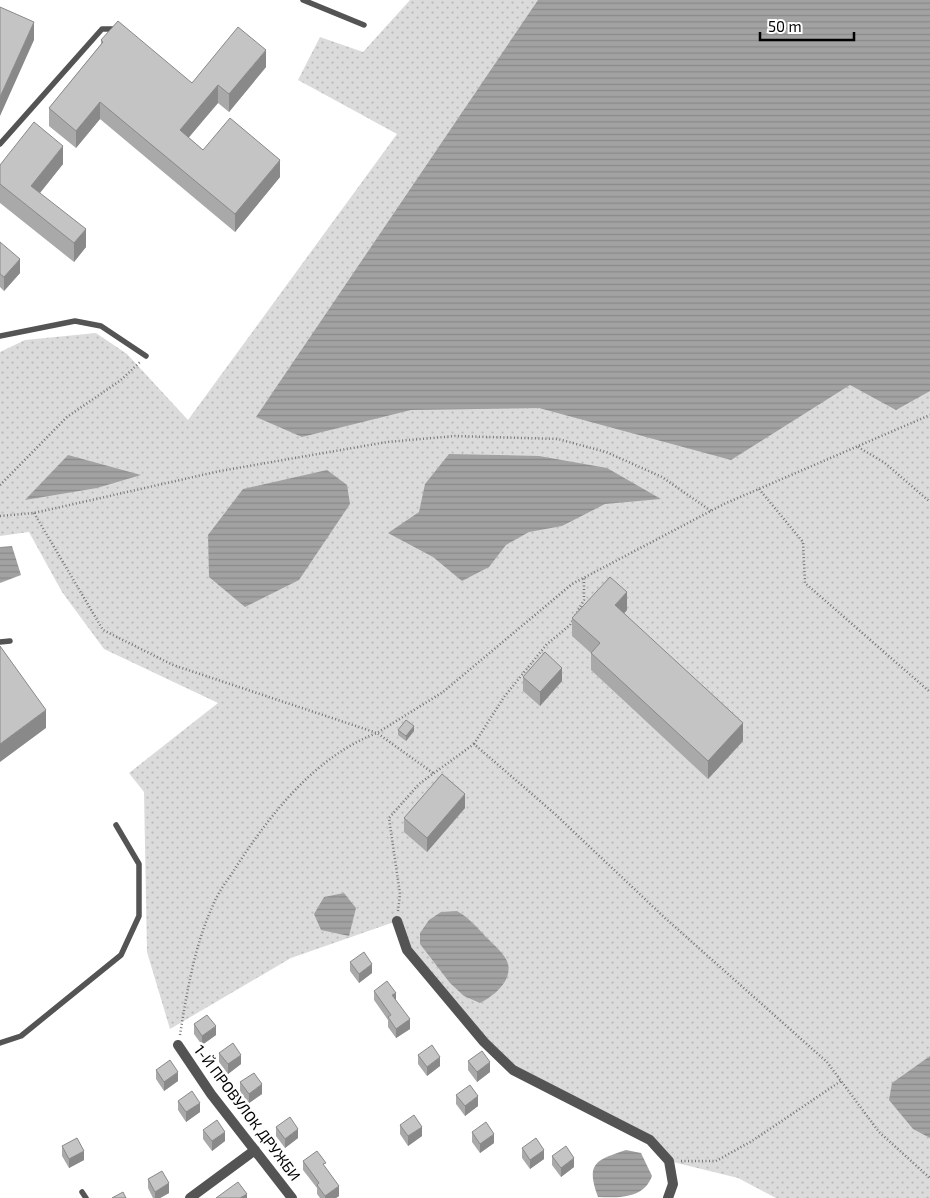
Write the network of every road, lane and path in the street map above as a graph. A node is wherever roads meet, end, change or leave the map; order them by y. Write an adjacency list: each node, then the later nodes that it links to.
1 (303, 0): 2 (lane)
2 (364, 25)
3 (123, 34): 4 (lane)
4 (0, 144)
5 (0, 336): 6 (lane)
6 (146, 356): 9 (path)
7 (930, 415): 8 (path)
8 (857, 446): 10 (path); 11 (path)
9 (0, 485)
10 (759, 489): 12 (path); 18 (path)
11 (930, 502)
12 (711, 511): 13 (path); 15 (path)
13 (34, 513): 14 (path); 19 (path)
14 (0, 516)
15 (584, 578): 19 (path); 20 (path)
16 (10, 641): 17 (lane)
17 (0, 642)
18 (930, 692)
19 (377, 733): 21 (path); 25 (path)
20 (474, 744): 21 (path); 26 (path)
21 (432, 773): 23 (path)
22 (116, 824): 24 (lane)
23 (397, 921): 28 (street)
24 (0, 1043)
25 (178, 1045): 27 (street, 1-Й ПРОВУЛОК ДРУЖБИ)
26 (841, 1081): 28 (path); 29 (path)
27 (255, 1150): 30 (street); 31 (street, 1-Й ПРОВУЛОК ДРУЖБИ)
28 (669, 1161): 32 (street)
29 (930, 1178)
30 (190, 1198)
31 (292, 1198)
32 (668, 1198)

